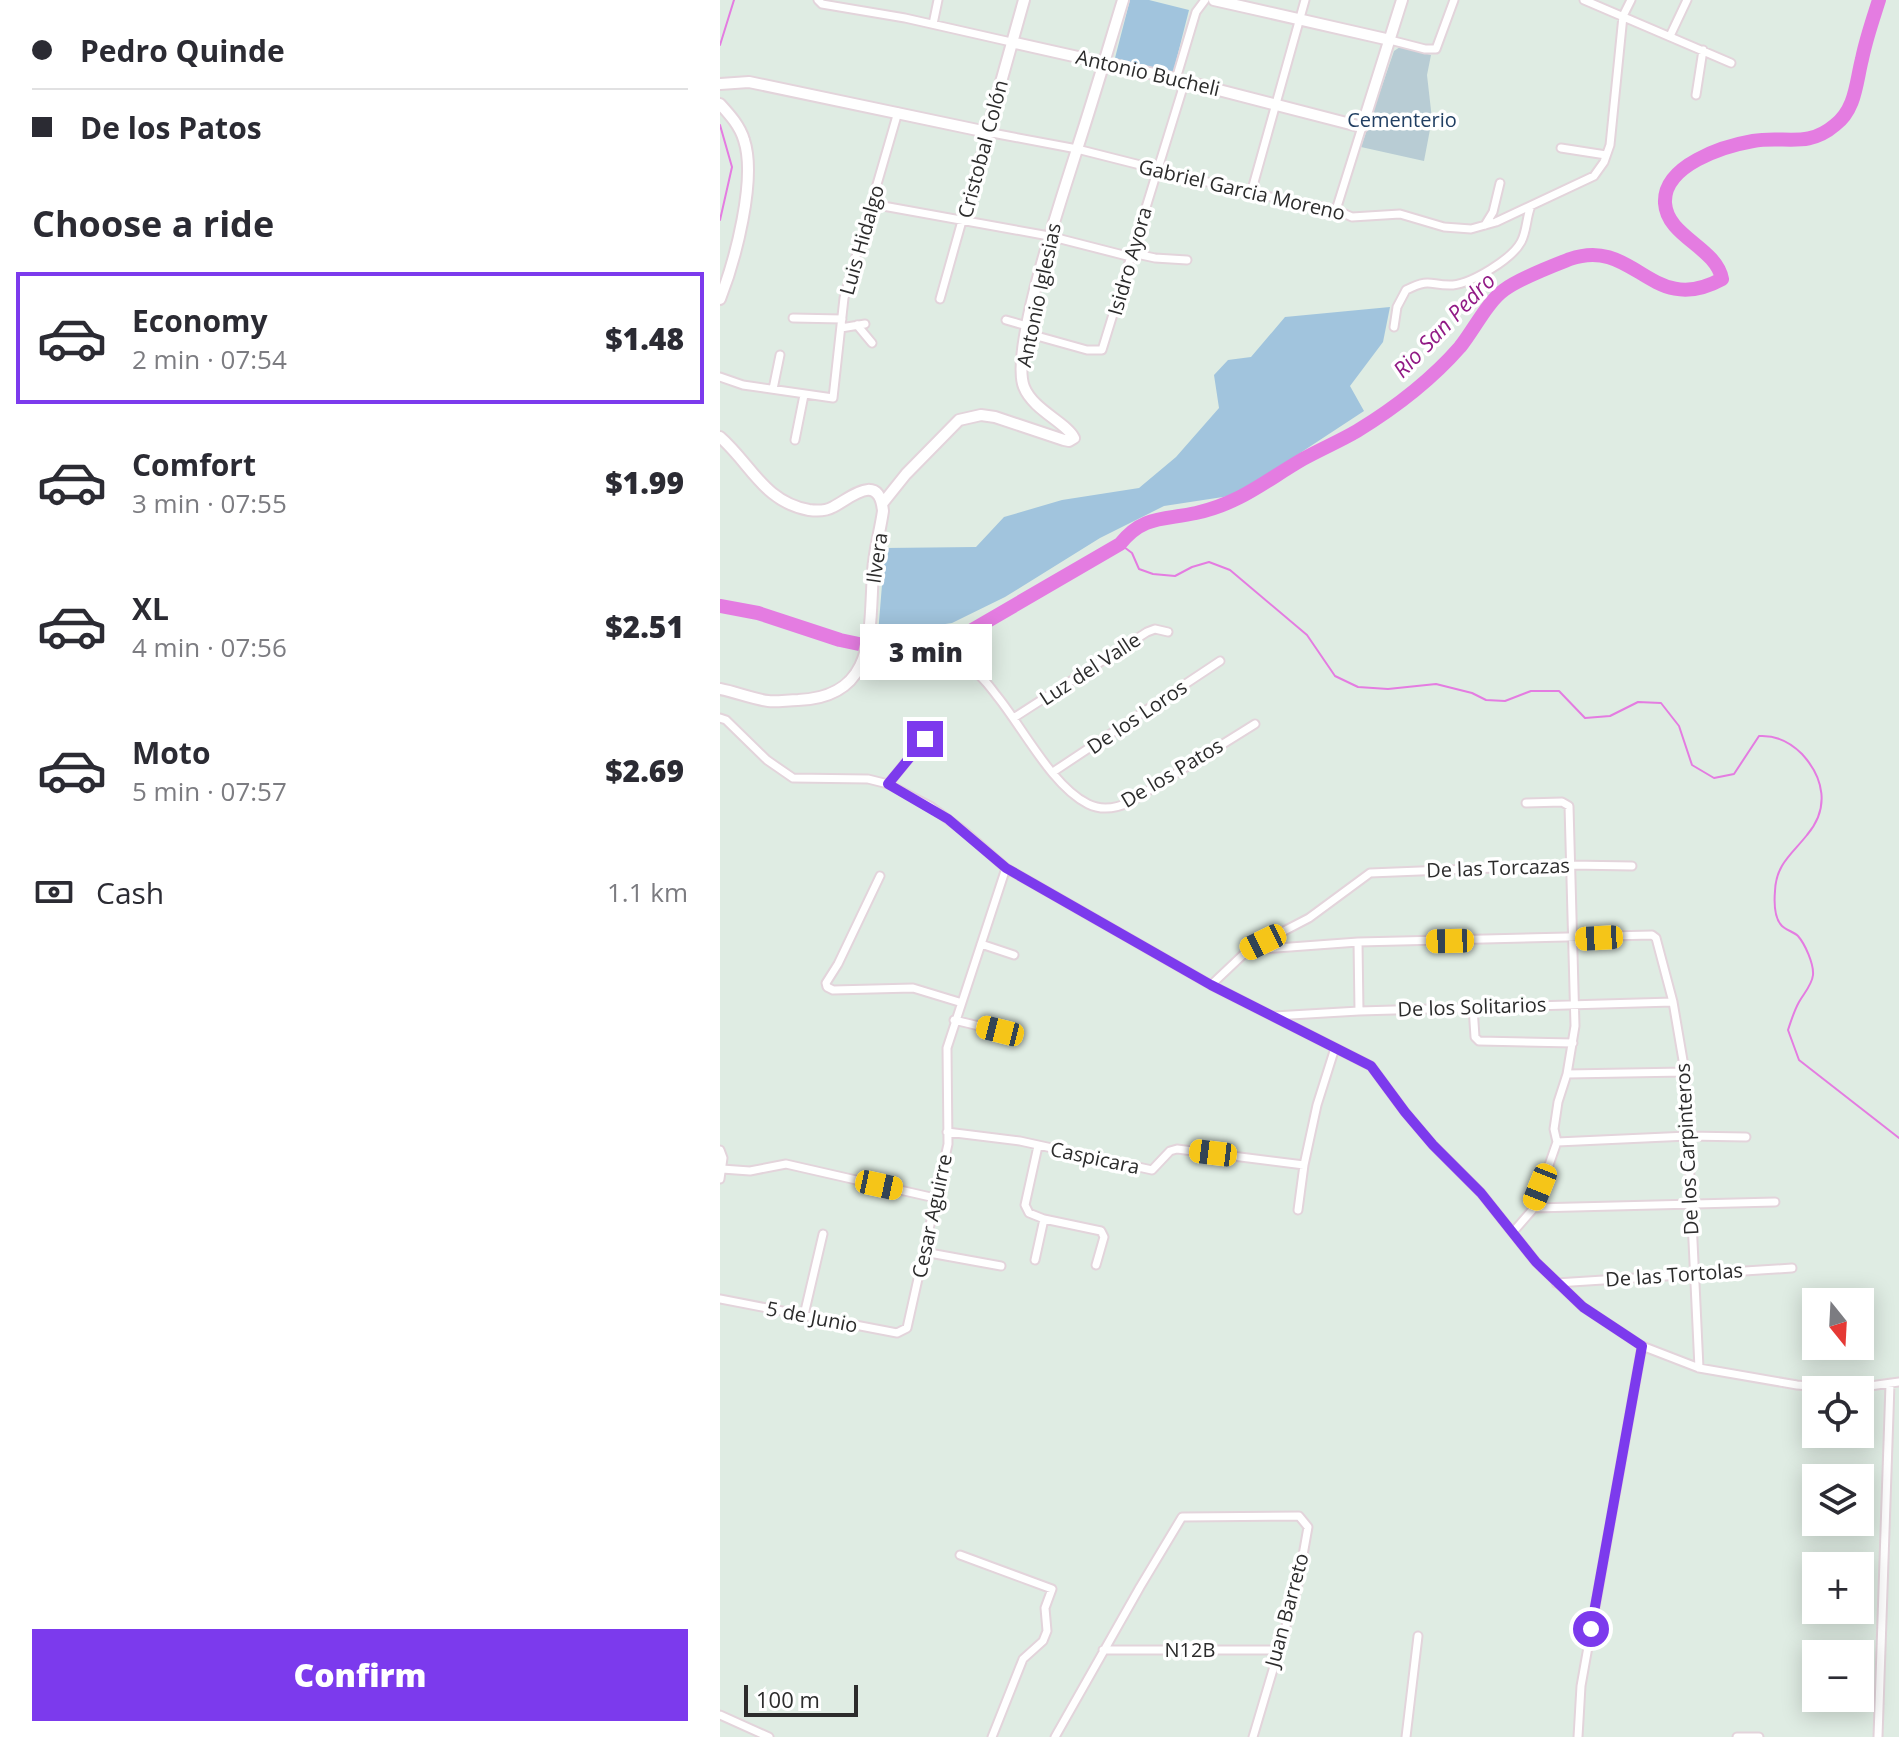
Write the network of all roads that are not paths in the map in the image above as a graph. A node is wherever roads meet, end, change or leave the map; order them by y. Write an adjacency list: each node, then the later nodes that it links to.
1 (818, 0): 15 (street, Antonio Bucheli)
2 (938, 0): 15 (street)
3 (1024, 0): 18 (street, Cristobal Colón)
4 (1123, 0): 20 (street, Antonio Iglesias)
5 (1205, 0): 22 (street, Isidro Ayora)
6 (1214, 0): 14 (street)
7 (1305, 0): 14 (street)
8 (1402, 0): 17 (street)
9 (1454, 0): 17 (street)
10 (1584, 0): 13 (street)
11 (1631, 0): 13 (street)
12 (1687, 0): 16 (street)
13 (1623, 16): 16 (street); 32 (street)
14 (1299, 21): 17 (street); 26 (street)
15 (933, 24): 18 (street, Antonio Bucheli)
16 (1670, 36): 19 (street)
17 (1390, 40): 28 (street)
18 (1011, 42): 20 (street, Antonio Bucheli); 29 (street, Cristobal Colón)
19 (1703, 50): 21 (street); 24 (street)
20 (1104, 62): 22 (street, Antonio Bucheli); 31 (street, Antonio Iglesias)
21 (1731, 63)
22 (1180, 80): 26 (street, Antonio Bucheli); 33 (street, Isidro Ayora)
23 (720, 84): 27 (street, Gabriel Garcia Moreno)
24 (1696, 95)
25 (720, 104): 44 (street)
26 (1276, 104): 28 (street, Antonio Bucheli); 35 (street)
27 (898, 112): 29 (street, Gabriel Garcia Moreno); 36 (street, Luis Hidalgo)
28 (1362, 127): 38 (street)
29 (987, 132): 31 (street, Gabriel Garcia Moreno); 39 (street, Cristobal Colón)
30 (1561, 148): 32 (street)
31 (1077, 149): 33 (street, Gabriel Garcia Moreno); 41 (street, Antonio Iglesias)
32 (1606, 155): 37 (street, Gabriel Garcia Moreno)
33 (1157, 170): 35 (street, Gabriel Garcia Moreno); 42 (street, Isidro Ayora)
34 (1500, 183): 40 (street)
35 (1251, 193): 38 (street, Gabriel Garcia Moreno)
36 (872, 204): 39 (street); 48 (street, Luis Hidalgo)
37 (1532, 204): 40 (street, Gabriel Garcia Moreno); 49 (street)
38 (1336, 210): 40 (street, Gabriel Garcia Moreno)
39 (965, 219): 41 (street); 45 (street, Cristobal Colón)
40 (1485, 225)
41 (1049, 236): 42 (street); 50 (street, Antonio Iglesias)
42 (1132, 255): 43 (street); 50 (street, Isidro Ayora)
43 (1187, 260)
44 (720, 299)
45 (940, 299)
46 (793, 318): 48 (street)
47 (1006, 320): 50 (street)
48 (842, 323): 51 (street); 55 (street, Luis Hidalgo)
49 (1394, 327)
50 (1026, 330): 58 (street, Antonio Iglesias)
51 (872, 343)
52 (780, 355): 54 (street)
53 (720, 377): 54 (street, Luis Hidalgo)
54 (773, 389): 55 (street, Luis Hidalgo)
55 (804, 395): 57 (street)
56 (720, 437): 58 (street, Ilvera)
57 (795, 440)
58 (882, 504): 60 (street, Ilvera)
59 (1168, 632): 63 (street, Luz del Valle)
60 (863, 658): 62 (street); 63 (street, De los Patos)
61 (1220, 661): 67 (street, De los Loros)
62 (720, 689)
63 (1015, 717): 67 (street, De los Patos)
64 (720, 718): 68 (street)
65 (1255, 724): 67 (street, De los Patos)
66 (925, 739): 68 (street)
67 (1053, 772)
68 (888, 784): 72 (street)
69 (1526, 803): 70 (street)
70 (1571, 865): 71 (street, De las Torcazas); 74 (street); 77 (street, De las Torcazas)
71 (1632, 866)
72 (1006, 868): 76 (street, Cesar Aguirre); 79 (street)
73 (880, 876): 80 (street)
74 (1573, 939): 75 (street); 81 (street, De los Carpinteros); 82 (street)
75 (1358, 942): 77 (street); 84 (street)
76 (981, 944): 78 (street); 80 (street, Cesar Aguirre)
77 (1248, 950): 79 (street)
78 (1014, 955)
79 (1211, 985): 85 (street)
80 (959, 1002): 86 (street, Cesar Aguirre)
81 (1673, 1002): 82 (street, De los Solitarios); 90 (street, De los Carpinteros)
82 (1575, 1004): 83 (street, De los Solitarios); 88 (street)
83 (1473, 1007): 84 (street, De los Solitarios); 88 (street)
84 (1359, 1011): 85 (street, De los Solitarios)
85 (1271, 1017): 89 (street)
86 (954, 1020): 87 (street); 92 (street, Cesar Aguirre)
87 (1000, 1031)
88 (1573, 1043): 91 (street)
89 (1335, 1048): 98 (street); 107 (street)
90 (1685, 1072): 91 (street); 93 (street, De los Carpinteros)
91 (1567, 1074): 95 (street)
92 (947, 1132): 96 (street, Caspicara); 101 (street, Cesar Aguirre)
93 (1688, 1136): 94 (street); 95 (street); 103 (street, De los Carpinteros)
94 (1746, 1137)
95 (1557, 1142): 104 (street)
96 (1038, 1146): 98 (street, Caspicara); 106 (street)
97 (720, 1150): 99 (street)
98 (1304, 1165): 105 (street)
99 (722, 1169): 100 (street); 101 (street)
100 (720, 1179)
101 (935, 1198): 109 (street, Cesar Aguirre)
102 (1775, 1202): 103 (street)
103 (1691, 1205): 104 (street); 114 (street, De los Carpinteros)
104 (1534, 1208): 107 (street)
105 (1298, 1210)
106 (1044, 1219): 110 (street); 111 (street)
107 (1513, 1232): 115 (street)
108 (823, 1234): 117 (street)
109 (924, 1252): 112 (street); 118 (street, Cesar Aguirre)
110 (1035, 1260)
111 (1096, 1265)
112 (1001, 1266)
113 (1792, 1268): 114 (street, De las Tortolas)
114 (1694, 1273): 115 (street, De las Tortolas); 120 (street, De los Carpinteros)
115 (1556, 1283): 119 (street)
116 (720, 1299): 117 (street, 5 de Junio)
117 (804, 1315): 118 (street, 5 de Junio)
118 (903, 1332)
119 (1642, 1346): 120 (street); 133 (street)
120 (1699, 1368): 122 (street)
121 (1899, 1382): 122 (street)
122 (1890, 1384): 136 (street)
123 (960, 1555): 129 (street)
124 (1418, 1636): 132 (street)
125 (1103, 1650): 126 (street, N12B); 126 (street, Juan Barreto); 130 (street)
126 (1278, 1650): 131 (street, Juan Barreto)
127 (720, 1715): 128 (street)
128 (769, 1737)
129 (992, 1737)
130 (1055, 1737)
131 (1253, 1737)
132 (1406, 1737)
133 (1578, 1737)
134 (1737, 1737): 135 (street)
135 (1759, 1737)
136 (1878, 1737)

